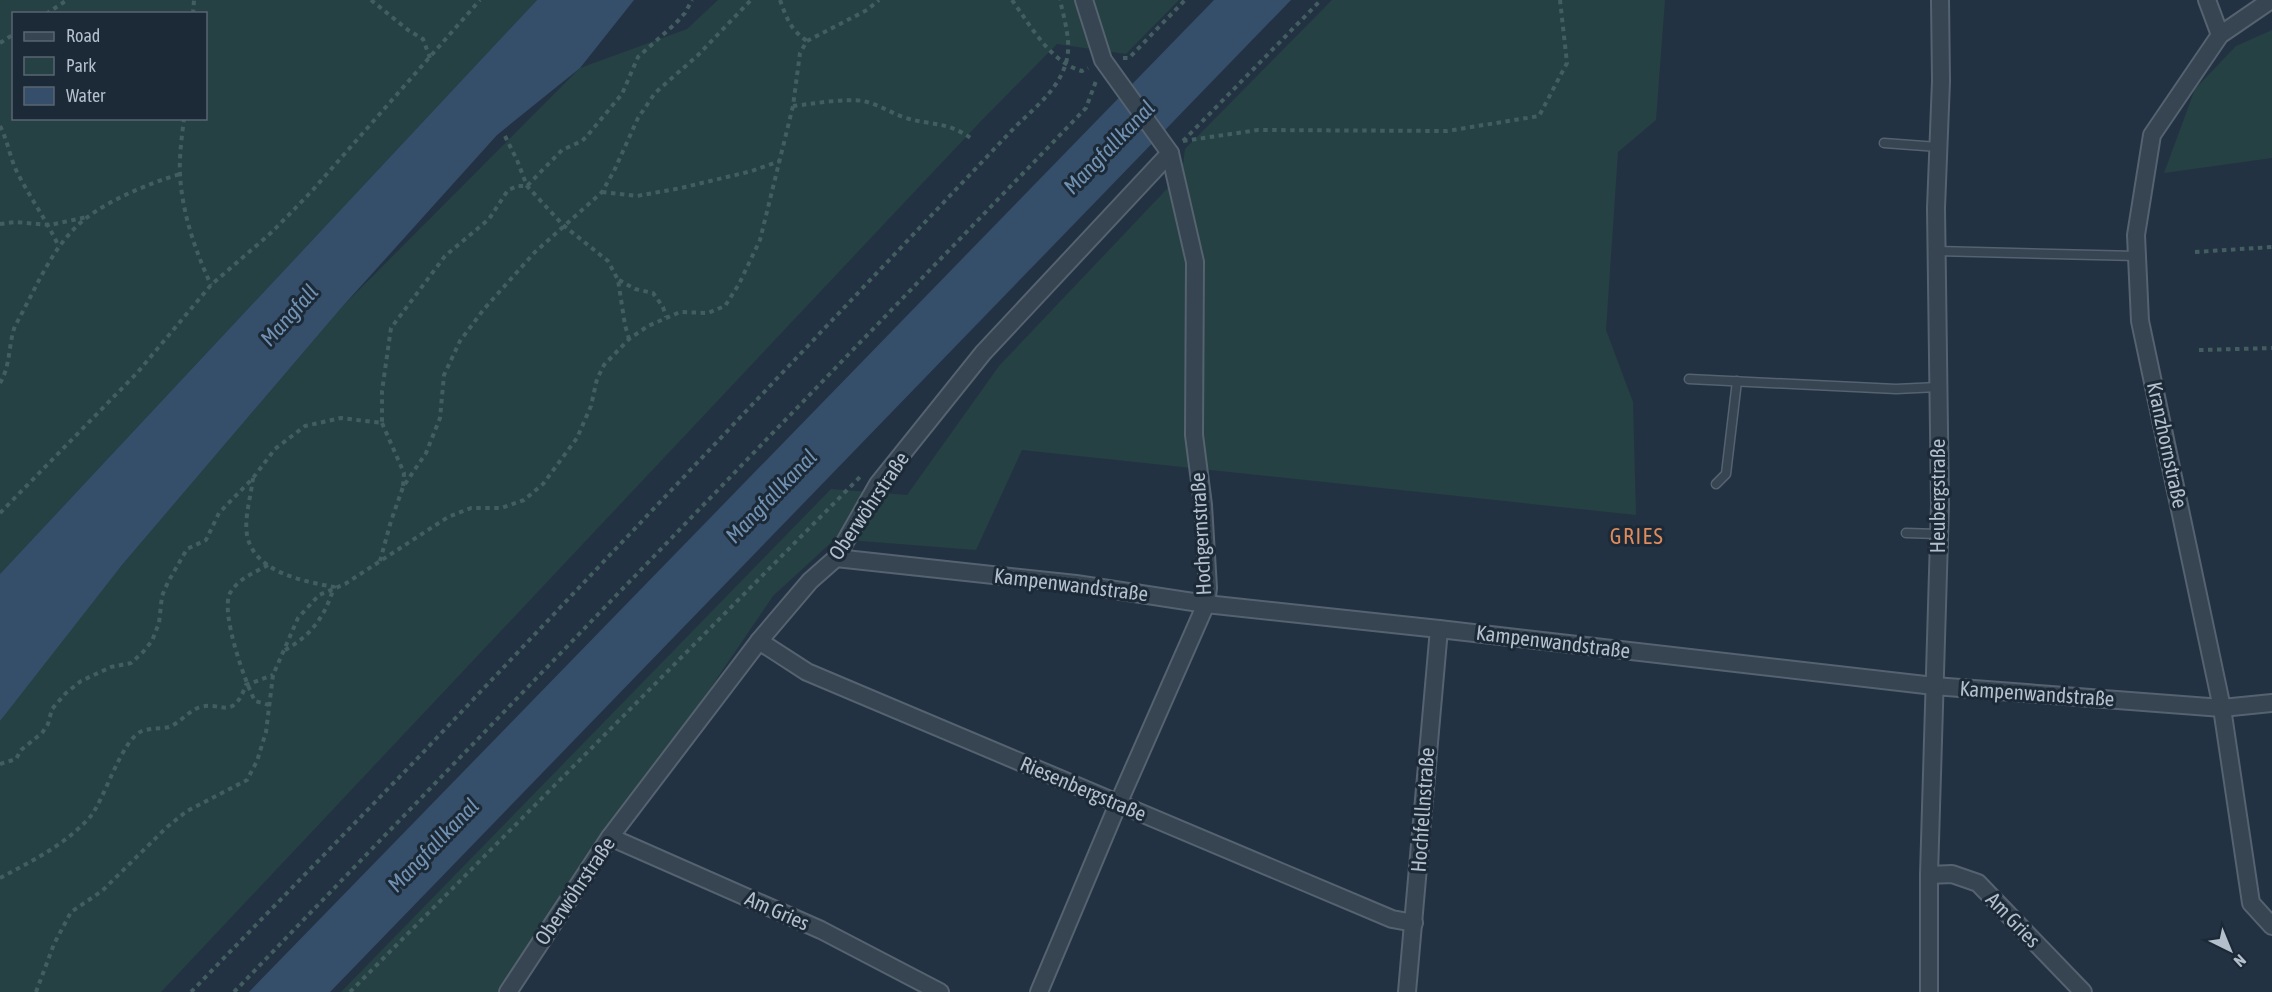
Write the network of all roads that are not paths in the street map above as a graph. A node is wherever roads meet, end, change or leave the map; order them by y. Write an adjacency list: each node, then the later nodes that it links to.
1 (1084, 0): 8 (street)
2 (1940, 0): 7 (street, Heubergstraße)
3 (2207, 0): 5 (street)
4 (2271, 0): 5 (street, Kranzhornstraße)
5 (2220, 35): 10 (street, Kranzhornstraße)
6 (1884, 143): 7 (lane)
7 (1938, 147): 9 (street, Heubergstraße)
8 (1168, 150): 17 (street, Oberwöhrstraße); 18 (street, Hochgernstraße)
9 (1936, 251): 10 (lane); 13 (street, Heubergstraße)
10 (2137, 256): 23 (street, Kranzhornstraße)
11 (1689, 378): 12 (lane)
12 (1737, 381): 13 (lane); 14 (lane)
13 (1938, 387): 16 (street, Heubergstraße)
14 (1716, 484)
15 (1906, 533): 16 (lane)
16 (1939, 534): 21 (street, Heubergstraße)
17 (836, 558): 18 (street, Kampenwandstraße); 20 (street, Oberwöhrstraße)
18 (1206, 604): 19 (street, Kampenwandstraße); 24 (street, Hochgernstraße)
19 (1438, 628): 21 (street, Kampenwandstraße); 27 (street, Hochfellnstraße)
20 (759, 641): 24 (street, Riesenbergstraße); 25 (street, Oberwöhrstraße)
21 (1934, 686): 23 (street, Kampenwandstraße); 26 (street, Heubergstraße)
22 (2272, 703): 23 (street, Kampenwandstraße)
23 (2222, 708): 28 (street, Kranzhornstraße)
24 (1118, 804): 27 (street, Riesenbergstraße); 31 (street, Hochgernstraße)
25 (610, 837): 29 (street, Oberwöhrstraße); 30 (street, Am Gries)
26 (1929, 875): 33 (street, Heubergstraße); 34 (street, Am Gries)
27 (1414, 923): 32 (street, Hochfellnstraße)
28 (2272, 926)
29 (508, 992)
30 (940, 992)
31 (1039, 992)
32 (1407, 992)
33 (1929, 992)
34 (2084, 992)

